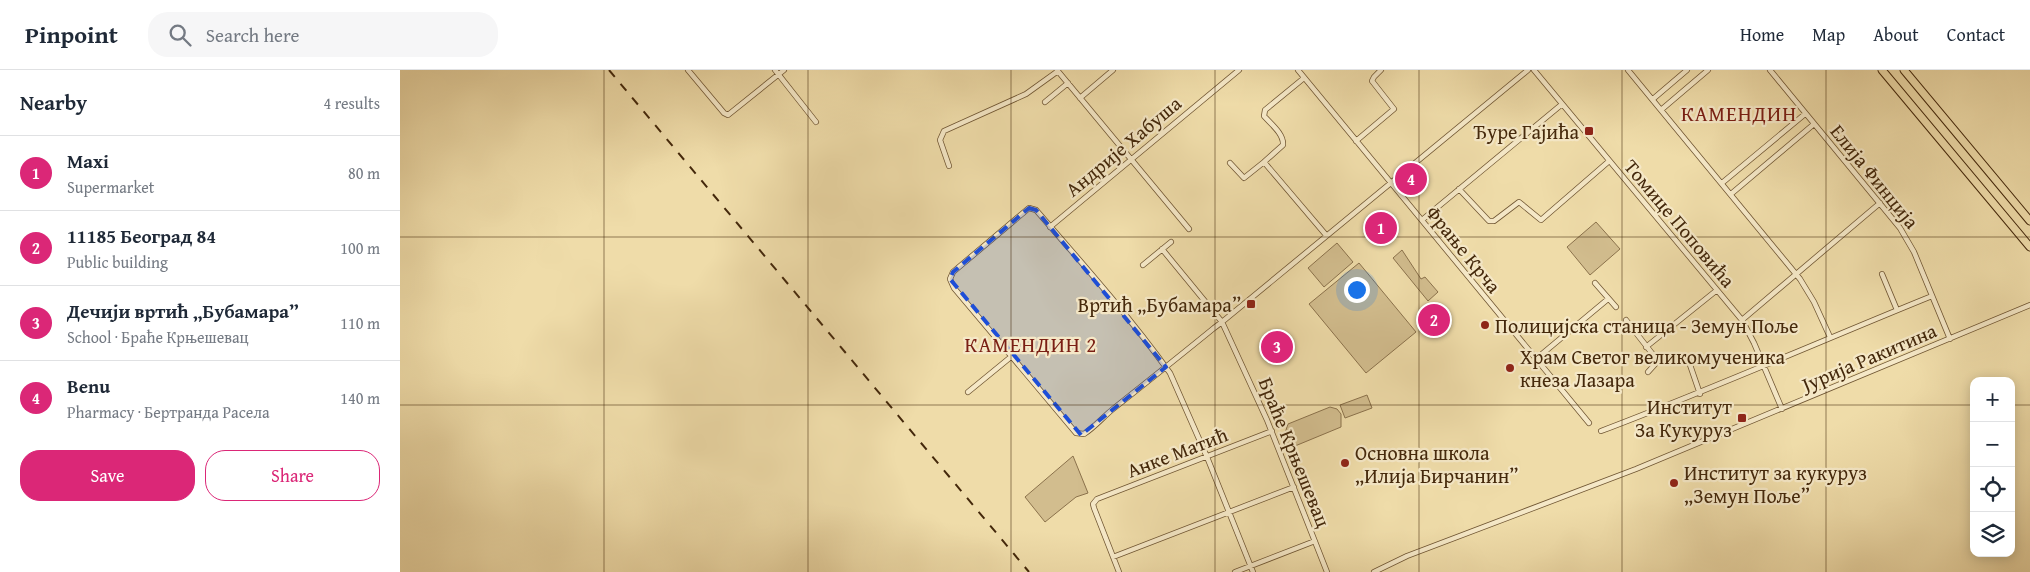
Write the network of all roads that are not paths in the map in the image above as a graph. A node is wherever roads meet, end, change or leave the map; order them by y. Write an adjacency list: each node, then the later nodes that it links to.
1 (688, 70): 18 (street)
2 (775, 70): 18 (street)
3 (784, 70): 18 (street)
4 (1113, 70): 22 (street)
5 (1228, 70): 19 (street)
6 (1239, 70): 19 (street, Андрије Хабуша)
7 (1298, 70): 20 (street, Фрање Крча)
8 (1381, 70): 30 (street)
9 (1528, 70): 36 (street)
10 (1534, 70): 25 (street, Томице Поповића)
11 (1628, 70): 23 (street)
12 (1687, 70): 23 (street)
13 (1708, 70): 26 (street)
14 (1770, 70): 27 (street, Елија Финција)
15 (1882, 70): 47 (main road)
16 (1904, 70): 42 (main road)
17 (1058, 71): 21 (street); 35 (street)
18 (779, 74): 28 (street)
19 (1232, 75): 31 (street, Андрије Хабуша)
20 (1304, 78): 30 (street, Фрање Крча); 32 (street)
21 (1068, 83): 22 (street); 24 (street)
22 (1080, 98): 31 (street)
23 (1652, 99): 26 (street)
24 (1045, 102)
25 (1561, 104): 33 (street, Томице Поповића); 38 (street)
26 (1662, 110): 37 (street)
27 (1805, 114): 29 (street, Елија Финција); 37 (street)
28 (816, 122)
29 (1814, 124): 39 (street); 40 (street, Елија Финција)
30 (1356, 141): 36 (street, Фрање Крча)
31 (1130, 159): 43 (street, Андрије Хабуша); 44 (street)
32 (1264, 162): 34 (street); 45 (street)
33 (1608, 162): 38 (street); 53 (street, Томице Поповића)
34 (1230, 163)
35 (950, 166)
36 (1391, 182): 41 (street, Фрање Крча); 45 (street)
37 (1722, 183): 39 (street)
38 (1460, 189): 41 (street)
39 (1731, 194): 50 (street)
40 (1880, 203): 50 (street); 54 (street, Елија Финција)
41 (1422, 220): 66 (street, Фрање Крча)
42 (2030, 221)
43 (1050, 227): 65 (street); 69 (street)
44 (1189, 229)
45 (1326, 235): 61 (street)
46 (1171, 242): 48 (street)
47 (2030, 247)
48 (1162, 249): 49 (street); 61 (street, Браће Крњешевац)
49 (1142, 265)
50 (1796, 274): 60 (street); 62 (street)
51 (1882, 274): 58 (street)
52 (1594, 283): 55 (street)
53 (1717, 290): 60 (street, Томице Поповића); 64 (street)
54 (1932, 296): 58 (street); 63 (street, Елија Финција)
55 (1608, 299): 57 (street); 66 (street)
56 (2030, 305): 63 (street, Јурија Ракитина)
57 (1616, 307)
58 (1897, 310): 62 (street)
59 (1626, 320): 64 (street)
60 (1742, 320): 68 (street, Томице Поповића)
61 (1222, 322): 69 (street); 75 (street, Браће Крњешевац)
62 (1830, 337): 68 (street)
63 (1950, 339): 73 (street, Јурија Ракитина)
64 (1646, 347): 70 (street)
65 (1012, 356): 69 (street); 71 (street)
66 (1536, 359): 74 (street, Фрање Крча)
67 (1688, 359): 72 (street)
68 (1764, 366): 72 (street); 73 (street, Томице Поповића)
69 (1166, 368): 77 (street)
70 (1648, 372)
71 (968, 392)
72 (1700, 394): 76 (street)
73 (1782, 409): 87 (street, Јурија Ракитина)
74 (1589, 423)
75 (1272, 431): 77 (street, Анке Матић); 78 (street, Браће Крњешевац)
76 (1601, 432)
77 (1207, 456): 79 (street); 81 (street, Анке Матић)
78 (1294, 487): 79 (street); 80 (street, Браће Крњешевац)
79 (1229, 511): 81 (street); 82 (street)
80 (1315, 541): 82 (street); 86 (street, Браће Крњешевац)
81 (1113, 557): 83 (street)
82 (1250, 566): 84 (street); 85 (street)
83 (1119, 572)
84 (1235, 572)
85 (1253, 572)
86 (1327, 572)
87 (1374, 572)

